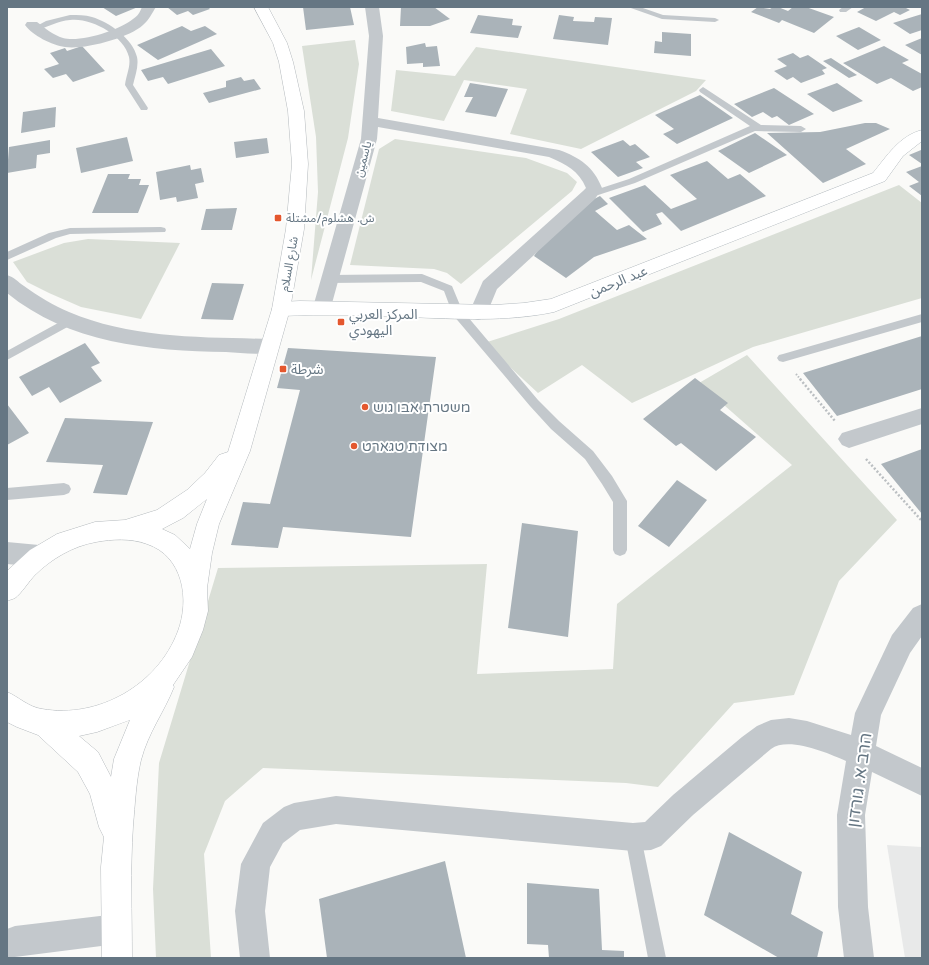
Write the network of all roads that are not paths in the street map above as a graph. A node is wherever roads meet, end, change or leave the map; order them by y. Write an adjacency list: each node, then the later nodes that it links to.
1 (150, 7): 7 (street)
2 (261, 7): 20 (main road, شارع السلام)
3 (372, 7): 10 (street, ياسمين)
4 (632, 7): 5 (lane)
5 (715, 20)
6 (35, 26): 7 (lane); 7 (street)
7 (115, 33): 9 (lane)
8 (703, 90): 11 (lane)
9 (144, 108)
10 (370, 121): 14 (street); 17 (street, ياسمين)
11 (760, 128): 12 (lane); 14 (lane)
12 (801, 129)
13 (922, 135): 22 (main road, عبد الرحمن)
14 (589, 195): 22 (street)
15 (161, 230): 16 (lane)
16 (7, 256)
17 (330, 279): 19 (street, ياسمين); 21 (lane)
18 (7, 281): 24 (street)
19 (322, 307): 20 (main road, عبد الرحمن); 21 (main road, عبد الرحمن)
20 (281, 309): 25 (main road, شارع السلام)
21 (457, 312): 22 (main road, عبد الرحمن); 34 (lane)
22 (478, 313)
23 (922, 318): 27 (lane)
24 (70, 321): 25 (street); 26 (lane)
25 (270, 346): 29 (main road, شارع السلام)
26 (7, 356)
27 (783, 358)
28 (922, 416): 30 (street)
29 (246, 426): 33 (main road, شارع السلام); 37 (main road, شارع السلام)
30 (849, 439)
31 (64, 489): 32 (lane)
32 (7, 494)
33 (126, 529): 36 (main road); 37 (main road)
34 (620, 550)
35 (7, 553): 36 (street)
36 (39, 556): 38 (main road)
37 (195, 588): 40 (main road)
38 (7, 590)
39 (922, 616): 43 (street, הרב א. גורדון)
40 (172, 668): 42 (main road); 46 (main road)
41 (7, 705): 42 (main road)
42 (46, 724): 46 (main road)
43 (861, 753): 44 (street); 45 (street); 51 (street, הרב א. גורדון)
44 (922, 782)
45 (633, 837): 49 (street); 50 (lane)
46 (116, 867): 48 (main road)
47 (7, 944): 48 (street)
48 (117, 944)
49 (255, 958)
50 (657, 958)
51 (859, 958)

